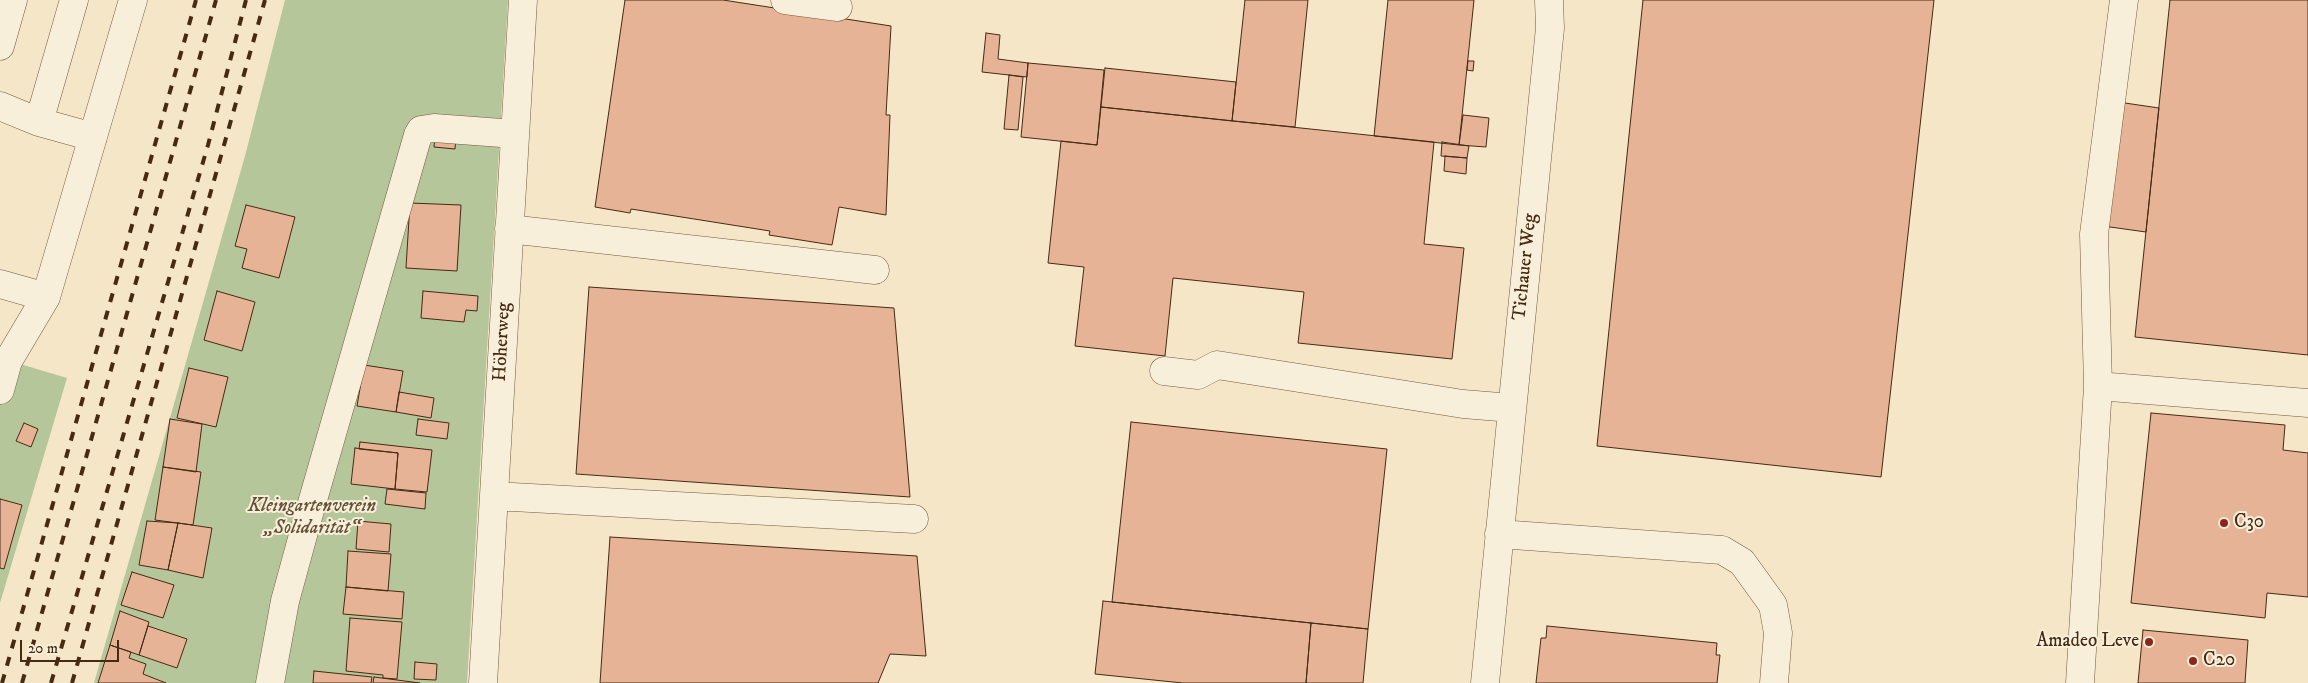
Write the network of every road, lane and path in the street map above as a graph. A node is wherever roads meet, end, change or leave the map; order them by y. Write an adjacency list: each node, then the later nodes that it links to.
1 (13, 0): 9 (street)
2 (74, 0): 11 (street)
3 (133, 0): 13 (street)
4 (523, 0): 12 (street, Höherweg)
5 (785, 0): 8 (street)
6 (1549, 0): 22 (street, Tichauer Weg)
7 (2124, 0): 19 (street)
8 (838, 7)
9 (0, 46)
10 (0, 106): 11 (street)
11 (39, 122): 13 (street)
12 (515, 134): 14 (street, Höherweg); 26 (street)
13 (92, 137): 17 (street)
14 (509, 229): 15 (street); 23 (street, Höherweg)
15 (875, 270)
16 (0, 284): 17 (street)
17 (46, 297): 20 (street)
18 (1164, 371): 22 (street)
19 (2098, 386): 21 (street); 30 (street)
20 (0, 390)
21 (2308, 403)
22 (1512, 408): 25 (street, Tichauer Weg)
23 (494, 496): 24 (street); 27 (street, Höherweg)
24 (914, 520)
25 (1499, 534): 28 (street, Tichauer Weg); 29 (street)
26 (270, 683)
27 (482, 683)
28 (1485, 683)
29 (1774, 683)
30 (2080, 683)

